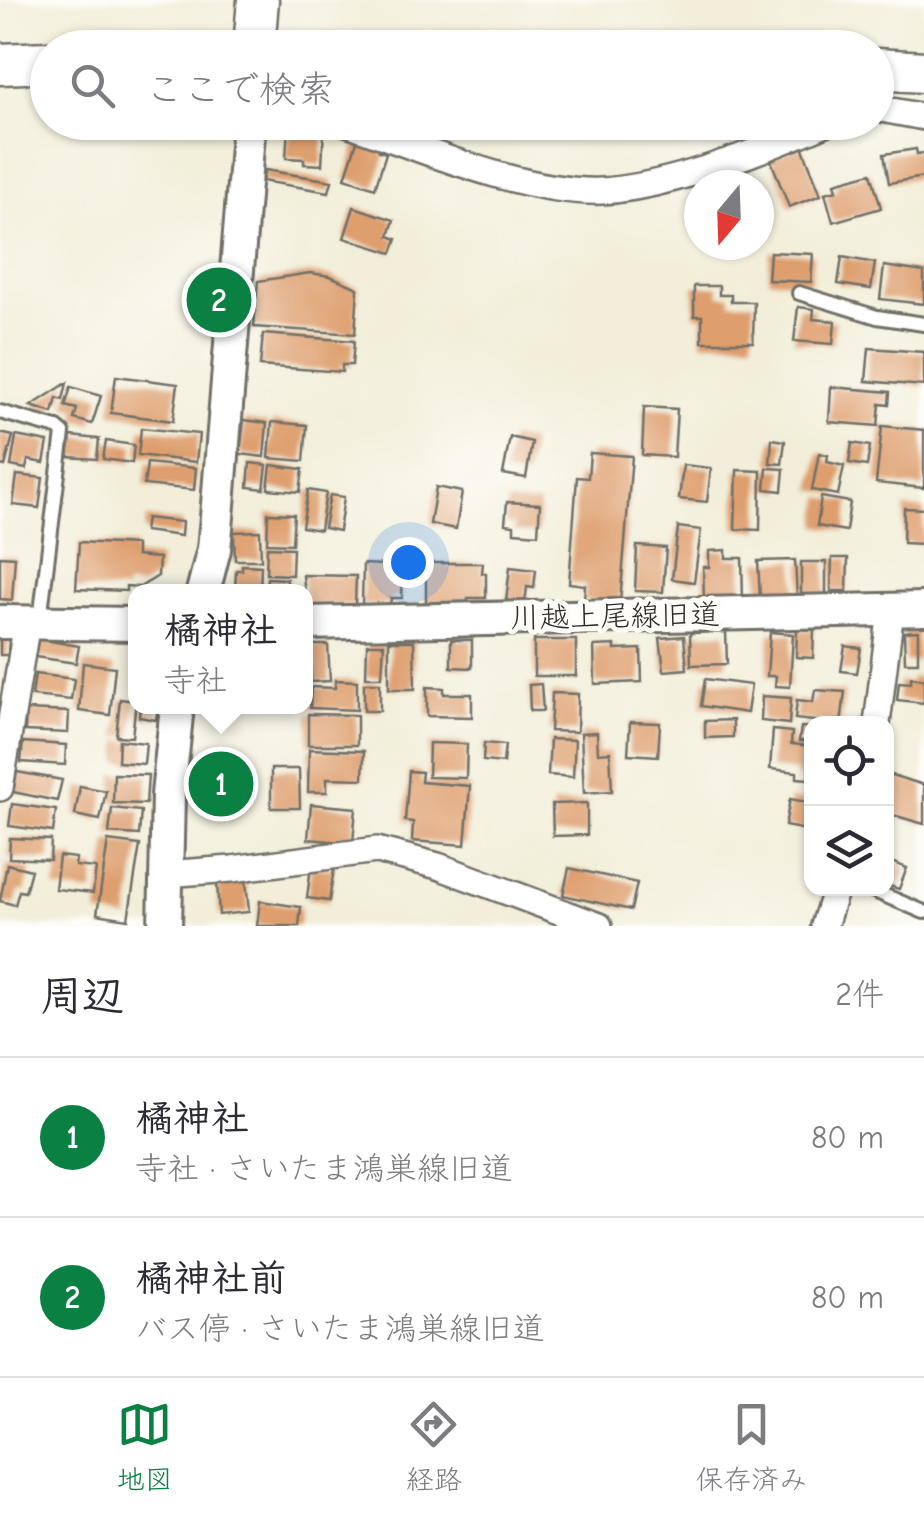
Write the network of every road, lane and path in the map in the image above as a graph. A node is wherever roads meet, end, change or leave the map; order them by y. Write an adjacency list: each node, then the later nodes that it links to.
1 (258, 0): 2 (main road)
2 (256, 30)
3 (30, 63): 4 (main road)
4 (0, 64)
5 (894, 70): 6 (main road)
6 (924, 72)
7 (894, 112): 8 (street)
8 (924, 118)
9 (248, 140): 15 (street)
10 (393, 140): 11 (street)
11 (780, 140)
12 (800, 293): 13 (lane)
13 (924, 324)
14 (0, 412): 18 (lane)
15 (204, 584)
16 (924, 608): 17 (street, 川越上尾線旧道)
17 (890, 610): 19 (street, 川越上尾線旧道); 22 (street)
18 (22, 622): 20 (street); 23 (street)
19 (313, 623)
20 (128, 624)
21 (176, 714): 24 (street)
22 (878, 716)
23 (0, 788)
24 (165, 874): 28 (street); 29 (street)
25 (833, 896): 31 (street)
26 (885, 896): 27 (lane)
27 (924, 912)
28 (570, 922): 30 (street)
29 (165, 926)
30 (600, 926)
31 (824, 926)

